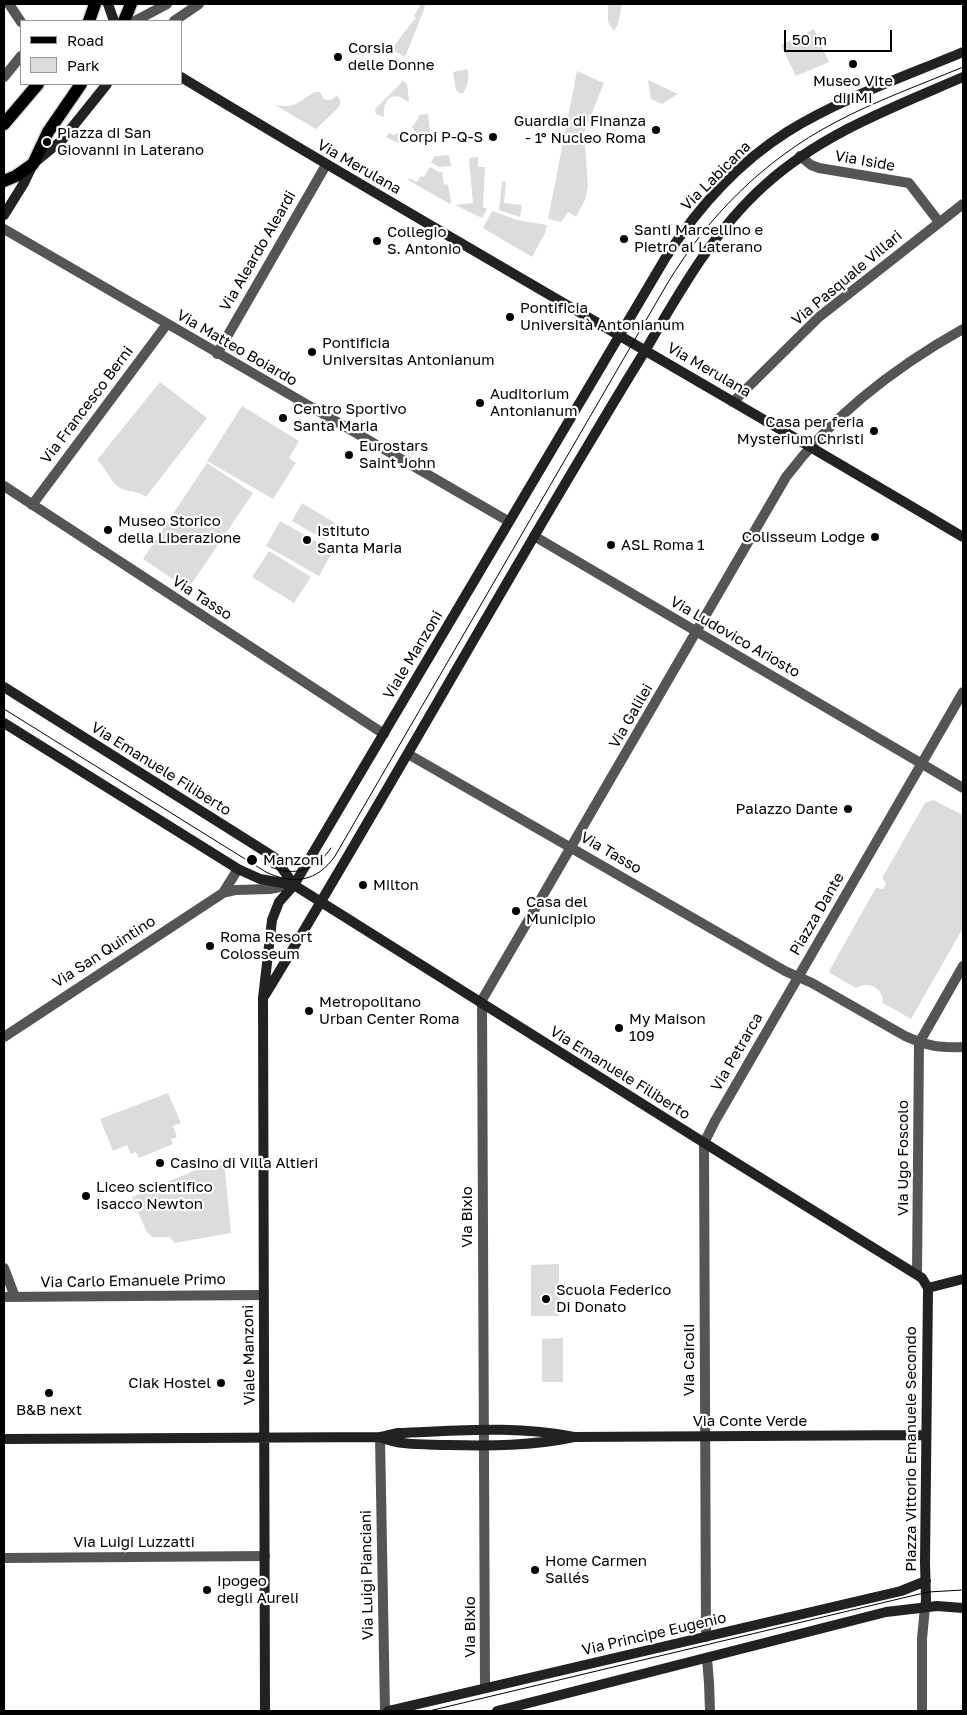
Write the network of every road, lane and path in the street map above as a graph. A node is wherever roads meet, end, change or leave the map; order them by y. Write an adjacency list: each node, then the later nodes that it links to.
1 (9, 4): 7 (street)
2 (95, 4): 8 (main road)
3 (108, 4): 9 (main road)
4 (132, 4): 10 (main road)
5 (167, 4): 11 (street)
6 (199, 4): 12 (street)
7 (20, 20)
8 (89, 20)
9 (114, 20)
10 (124, 20)
11 (137, 20)
12 (175, 20)
13 (963, 52): 32 (main road, Via Labicana)
14 (20, 57): 15 (street)
15 (4, 77)
16 (963, 77): 22 (main road)
17 (182, 78): 24 (main road, Via Merulana)
18 (37, 85): 21 (main road)
19 (80, 85): 23 (main road)
20 (106, 85): 23 (main road)
21 (4, 124)
22 (800, 156): 28 (street, Via Iside); 33 (main road)
23 (33, 164): 25 (main road); 27 (main road)
24 (326, 164): 32 (main road, Via Merulana); 34 (street, Via Aleardo Aleardi)
25 (4, 181)
26 (963, 204): 28 (street, Via Pasquale Villari)
27 (4, 216)
28 (939, 222): 35 (street, Via Pasquale Villari)
29 (4, 229): 30 (street, Via Matteo Boiardo)
30 (167, 324): 34 (street, Via Matteo Boiardo); 38 (street, Via Francesco Berni)
31 (963, 329): 36 (street, Via Galilei)
32 (619, 336): 33 (main road, Via Merulana); 39 (main road, Viale Manzoni)
33 (645, 351): 35 (main road, Via Merulana); 40 (main road)
34 (217, 354): 39 (street, Via Matteo Boiardo)
35 (733, 402): 36 (main road, Via Merulana)
36 (812, 446): 41 (main road, Via Merulana); 42 (street, Via Galilei)
37 (4, 486): 38 (street, Via Tasso)
38 (32, 505): 46 (street, Via Tasso)
39 (508, 521): 46 (main road, Viale Manzoni)
40 (534, 536): 42 (street, Via Ludovico Ariosto); 47 (main road)
41 (963, 537)
42 (697, 632): 48 (street, Via Ludovico Ariosto); 50 (street, Via Galilei)
43 (4, 687): 52 (main road, Via Emanuele Filiberto)
44 (963, 692): 48 (street, Piazza Dante)
45 (4, 723): 51 (main road, Via Emanuele Filiberto)
46 (384, 734): 52 (main road, Viale Manzoni)
47 (408, 754): 50 (street, Via Tasso); 54 (main road)
48 (921, 764): 49 (street); 56 (street, Piazza Dante)
49 (963, 788)
50 (572, 848): 56 (street, Via Tasso); 58 (street, Via Galilei)
51 (238, 869): 52 (main road, Via Emanuele Filiberto); 53 (street, Via San Quintino)
52 (294, 885): 53 (street, Via San Quintino); 54 (main road, Via Emanuele Filiberto); 57 (main road, Viale Manzoni)
53 (223, 893): 59 (street, Via San Quintino)
54 (321, 902): 57 (main road); 58 (main road, Via Emanuele Filiberto)
55 (963, 966): 60 (street)
56 (798, 977): 60 (street, Piazza Dante); 62 (street, Via Petrarca)
57 (263, 998): 67 (main road, Viale Manzoni)
58 (481, 1003): 62 (main road, Via Emanuele Filiberto); 70 (street, Via Bixio)
59 (4, 1037)
60 (919, 1042): 61 (street, Piazza Dante); 64 (street, Via Ugo Foscolo)
61 (963, 1047)
62 (704, 1143): 64 (main road, Via Emanuele Filiberto); 73 (street, Via Cairoli)
63 (4, 1268): 69 (street)
64 (917, 1274): 66 (main road, Via Emanuele Filiberto)
65 (963, 1279): 66 (main road)
66 (928, 1288): 71 (main road, Piazza Vittorio Emanuele Secondo)
67 (263, 1296): 69 (street, Via Carlo Emanuele Primo); 74 (main road, Viale Manzoni)
68 (4, 1297): 69 (street, Via Carlo Emanuele Primo)
69 (15, 1297)
70 (484, 1431): 72 (main road, Via Conte Verde); 75 (main road, Via Conte Verde); 77 (street, Via Bixio)
71 (926, 1435): 73 (main road, Via Conte Verde); 80 (main road, Piazza Vittorio Emanuele Secondo)
72 (574, 1437): 73 (main road, Via Conte Verde); 77 (main road, Via Conte Verde)
73 (705, 1437): 83 (street, Via Cairoli)
74 (264, 1438): 75 (main road, Via Conte Verde); 76 (main road, Via Conte Verde); 78 (main road, Viale Manzoni)
75 (380, 1438): 77 (main road, Via Conte Verde); 87 (street, Via Luigi Pianciani)
76 (4, 1439)
77 (484, 1445): 85 (street, Via Bixio)
78 (265, 1556): 79 (street, Via Luigi Luzzatti); 86 (main road, Viale Manzoni)
79 (4, 1558)
80 (926, 1581): 81 (main road, Piazza Vittorio Emanuele Secondo); 83 (main road, Via Principe Eugenio)
81 (925, 1607): 82 (main road); 84 (main road); 90 (street)
82 (963, 1608)
83 (706, 1637): 85 (main road, Via Principe Eugenio)
84 (707, 1658): 88 (main road); 89 (street)
85 (485, 1688): 87 (main road, Via Principe Eugenio)
86 (265, 1711)
87 (386, 1711)
88 (497, 1711)
89 (710, 1711)
90 (922, 1711)

